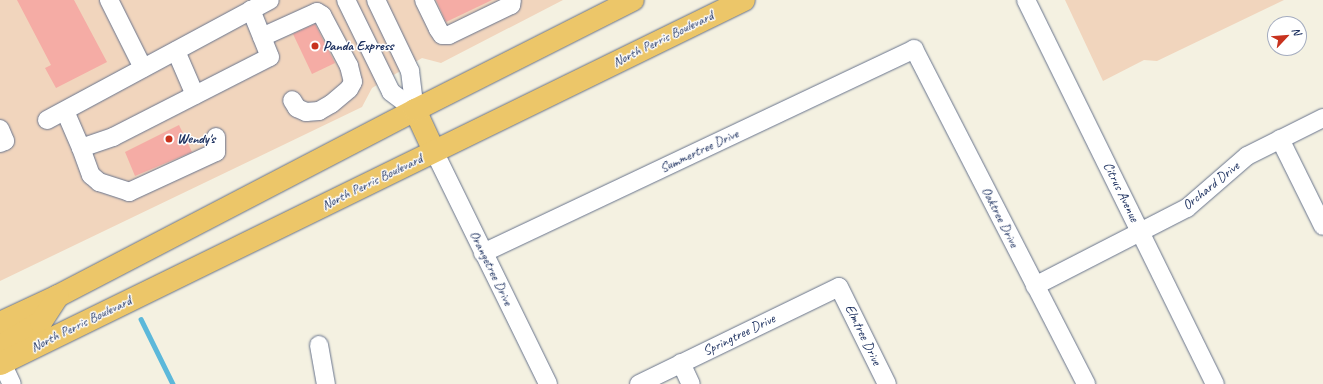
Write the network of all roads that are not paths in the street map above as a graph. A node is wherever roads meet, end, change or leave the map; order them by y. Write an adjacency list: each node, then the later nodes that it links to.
1 (109, 0): 14 (street)
2 (270, 0): 10 (street)
3 (346, 0): 18 (street)
4 (376, 0): 18 (street)
5 (424, 0): 6 (street)
6 (512, 0)
7 (633, 0): 18 (main road)
8 (744, 0): 26 (main road, North Perris Boulevard)
9 (1026, 0): 28 (street, Citrus Avenue)
10 (251, 10): 11 (street); 13 (street)
11 (262, 37): 15 (street); 16 (street)
12 (914, 49): 29 (street, Summertree Drive); 30 (street, Oaktree Drive)
13 (176, 51): 14 (street); 15 (street)
14 (143, 68): 17 (street)
15 (195, 95): 25 (street)
16 (292, 100)
17 (65, 110): 20 (street); 25 (street)
18 (415, 110): 26 (main road); 32 (main road)
19 (1323, 118): 23 (street, Orchard Drive)
20 (47, 120)
21 (0, 129): 24 (street)
22 (216, 137): 25 (street)
23 (1280, 138): 27 (street); 28 (street, Orchard Drive)
24 (0, 143)
25 (81, 148)
26 (434, 151): 29 (street, Orangetree Drive); 35 (main road, North Perris Boulevard)
27 (1323, 226)
28 (1140, 231): 30 (street, Orchard Drive); 44 (street, Citrus Avenue)
29 (483, 253): 39 (street, Orangetree Drive)
30 (1035, 286): 43 (street, Oaktree Drive)
31 (839, 287): 36 (street, Springtree Drive); 42 (street, Elmtree Drive)
32 (58, 296): 33 (main road); 35 (main road)
33 (0, 323)
34 (319, 345): 38 (street)
35 (1, 363): 37 (street)
36 (681, 363): 40 (street, Springtree Drive); 41 (street)
37 (12, 384)
38 (326, 384)
39 (548, 384)
40 (639, 384)
41 (691, 384)
42 (887, 384)
43 (1086, 384)
44 (1215, 384)

